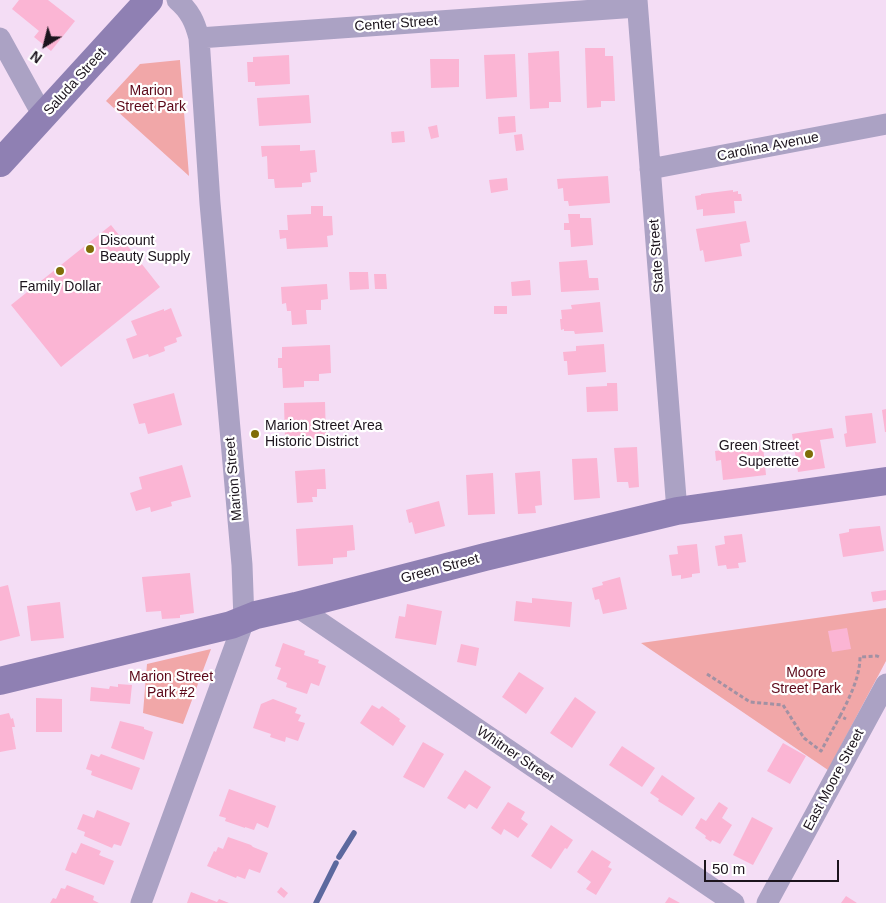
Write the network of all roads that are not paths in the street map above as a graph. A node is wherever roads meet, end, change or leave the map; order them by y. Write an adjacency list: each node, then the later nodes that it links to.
1 (148, 0): 6 (street, Saluda Street)
2 (177, 0): 5 (street)
3 (637, 3): 5 (street, Center Street); 9 (street, State Street)
4 (0, 38): 6 (street)
5 (199, 38): 13 (street, Marion Street)
6 (43, 116): 8 (street, Saluda Street)
7 (886, 124): 9 (street, Carolina Avenue)
8 (0, 163)
9 (650, 169): 11 (street, State Street)
10 (886, 481): 11 (street, Green Street)
11 (677, 511): 12 (street, Green Street)
12 (296, 606): 13 (street, Green Street); 17 (street, Whitner Street)
13 (244, 620): 14 (street, Green Street); 16 (street, Marion Street)
14 (0, 681)
15 (886, 684): 18 (street, East Moore Street)
16 (141, 903)
17 (734, 903)
18 (767, 903)

